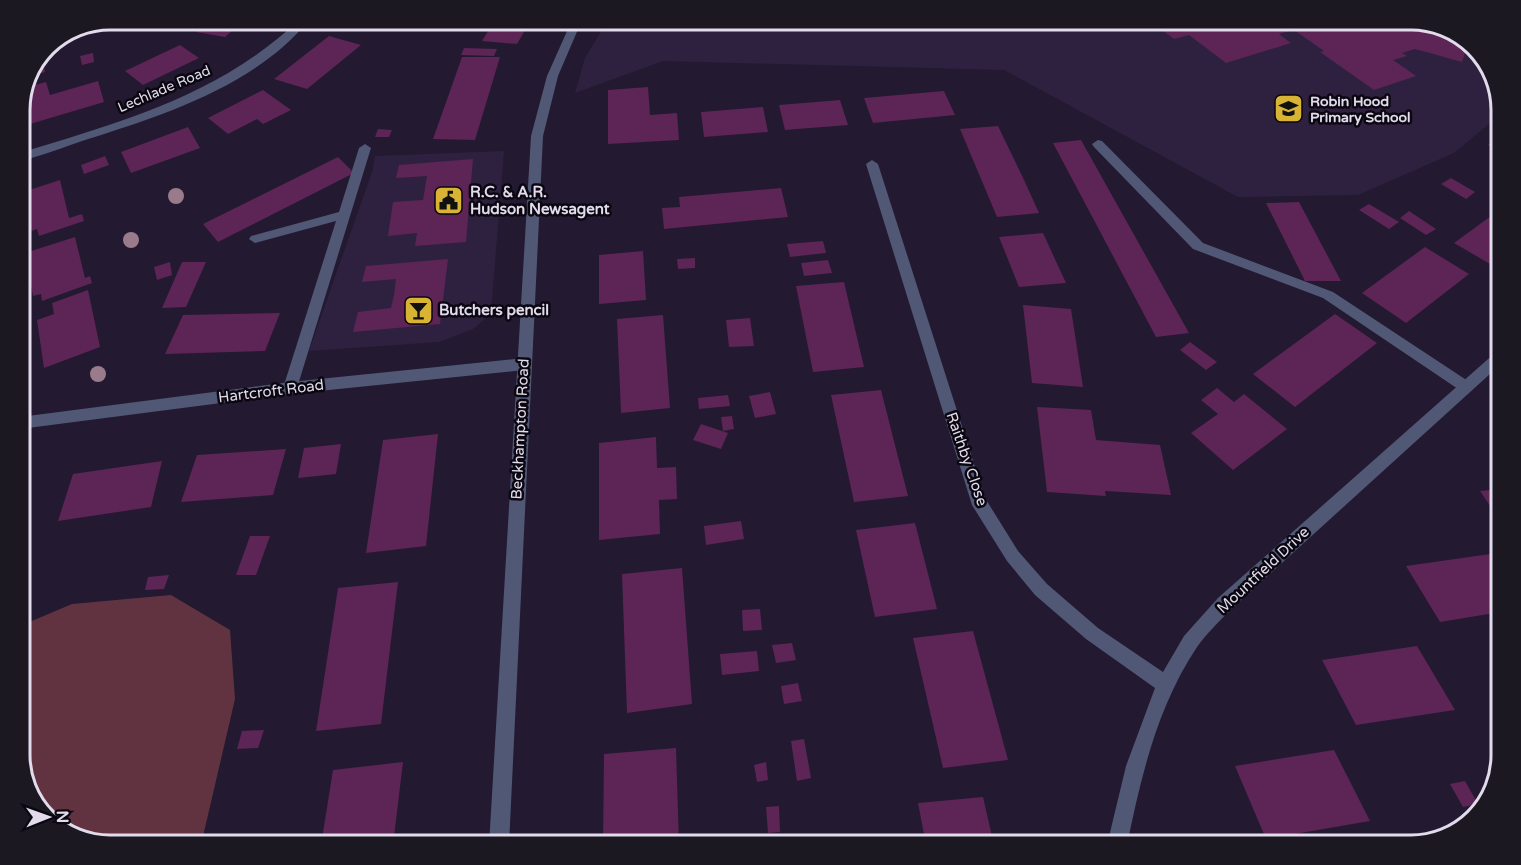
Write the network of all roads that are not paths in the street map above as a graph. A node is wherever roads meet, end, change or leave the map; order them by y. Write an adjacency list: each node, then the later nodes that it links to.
1 (293, 30): 5 (street, Lechlade Road)
2 (572, 30): 9 (street, Beckhampton Road)
3 (1098, 144): 11 (street)
4 (365, 148): 7 (street)
5 (30, 154)
6 (872, 164): 14 (street, Raithby Close)
7 (346, 214): 8 (street); 12 (street)
8 (255, 239)
9 (524, 364): 12 (street, Hartcroft Road); 15 (street, Beckhampton Road)
10 (1491, 365): 11 (street, Mountfield Drive)
11 (1466, 387): 14 (street, Mountfield Drive)
12 (290, 388): 13 (street, Hartcroft Road)
13 (30, 422)
14 (1166, 685): 16 (street, Mountfield Drive)
15 (500, 835)
16 (1119, 835)

